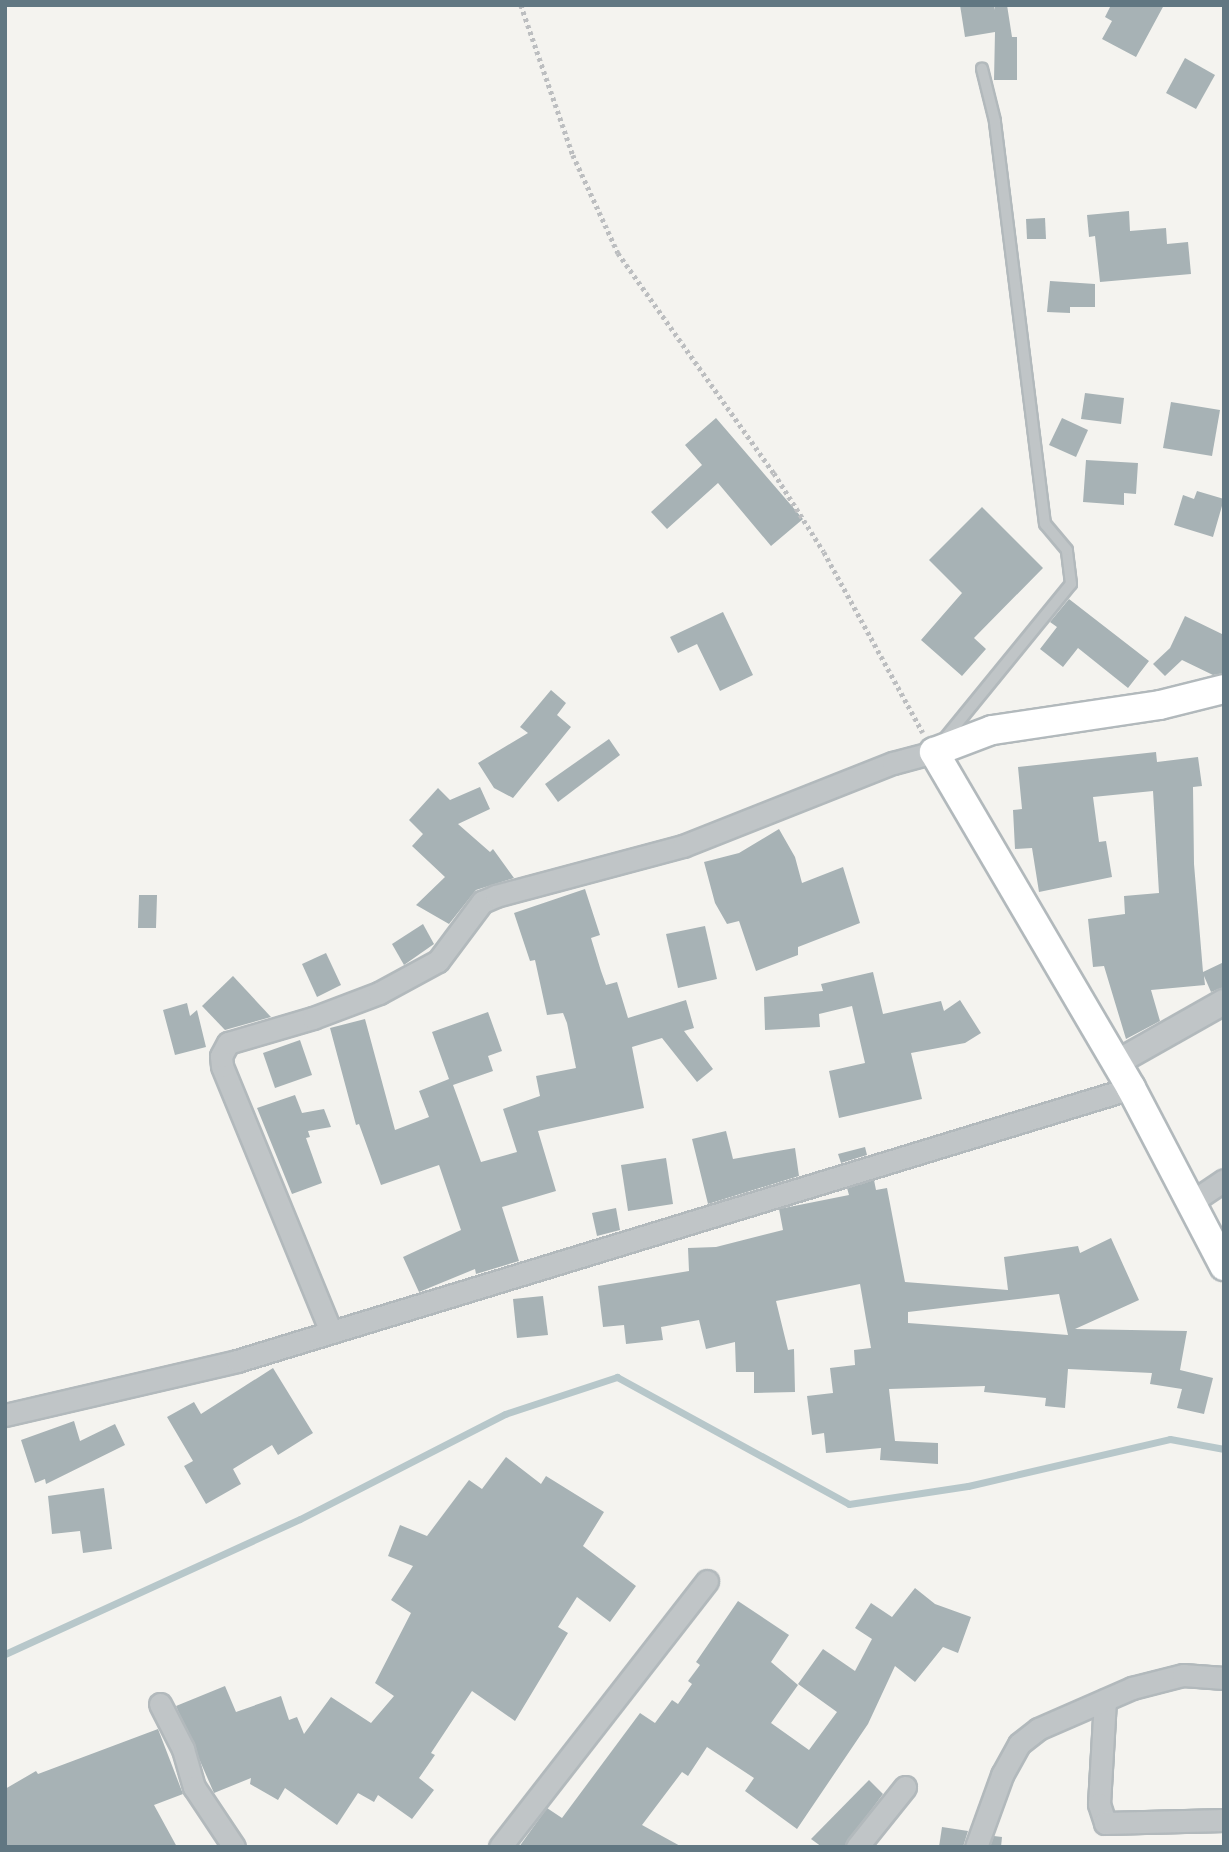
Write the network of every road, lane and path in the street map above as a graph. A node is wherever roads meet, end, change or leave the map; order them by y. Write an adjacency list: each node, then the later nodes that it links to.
1 (521, 5): 4 (path)
2 (982, 69): 4 (lane)
3 (1224, 689): 4 (main road)
4 (934, 752): 6 (main road); 11 (street)
5 (1224, 1002): 6 (street)
6 (1116, 1063): 7 (main road)
7 (1131, 1088): 9 (main road); 11 (street)
8 (1224, 1180): 9 (street)
9 (1193, 1201): 10 (main road)
10 (1224, 1266)
11 (331, 1332): 12 (street)
12 (5, 1415)
13 (707, 1581): 20 (street)
14 (1224, 1678): 15 (street)
15 (1105, 1700): 18 (street); 22 (street)
16 (160, 1704): 19 (street)
17 (905, 1787): 21 (street)
18 (1224, 1820)
19 (234, 1847)
20 (500, 1847)
21 (858, 1847)
22 (976, 1847)

